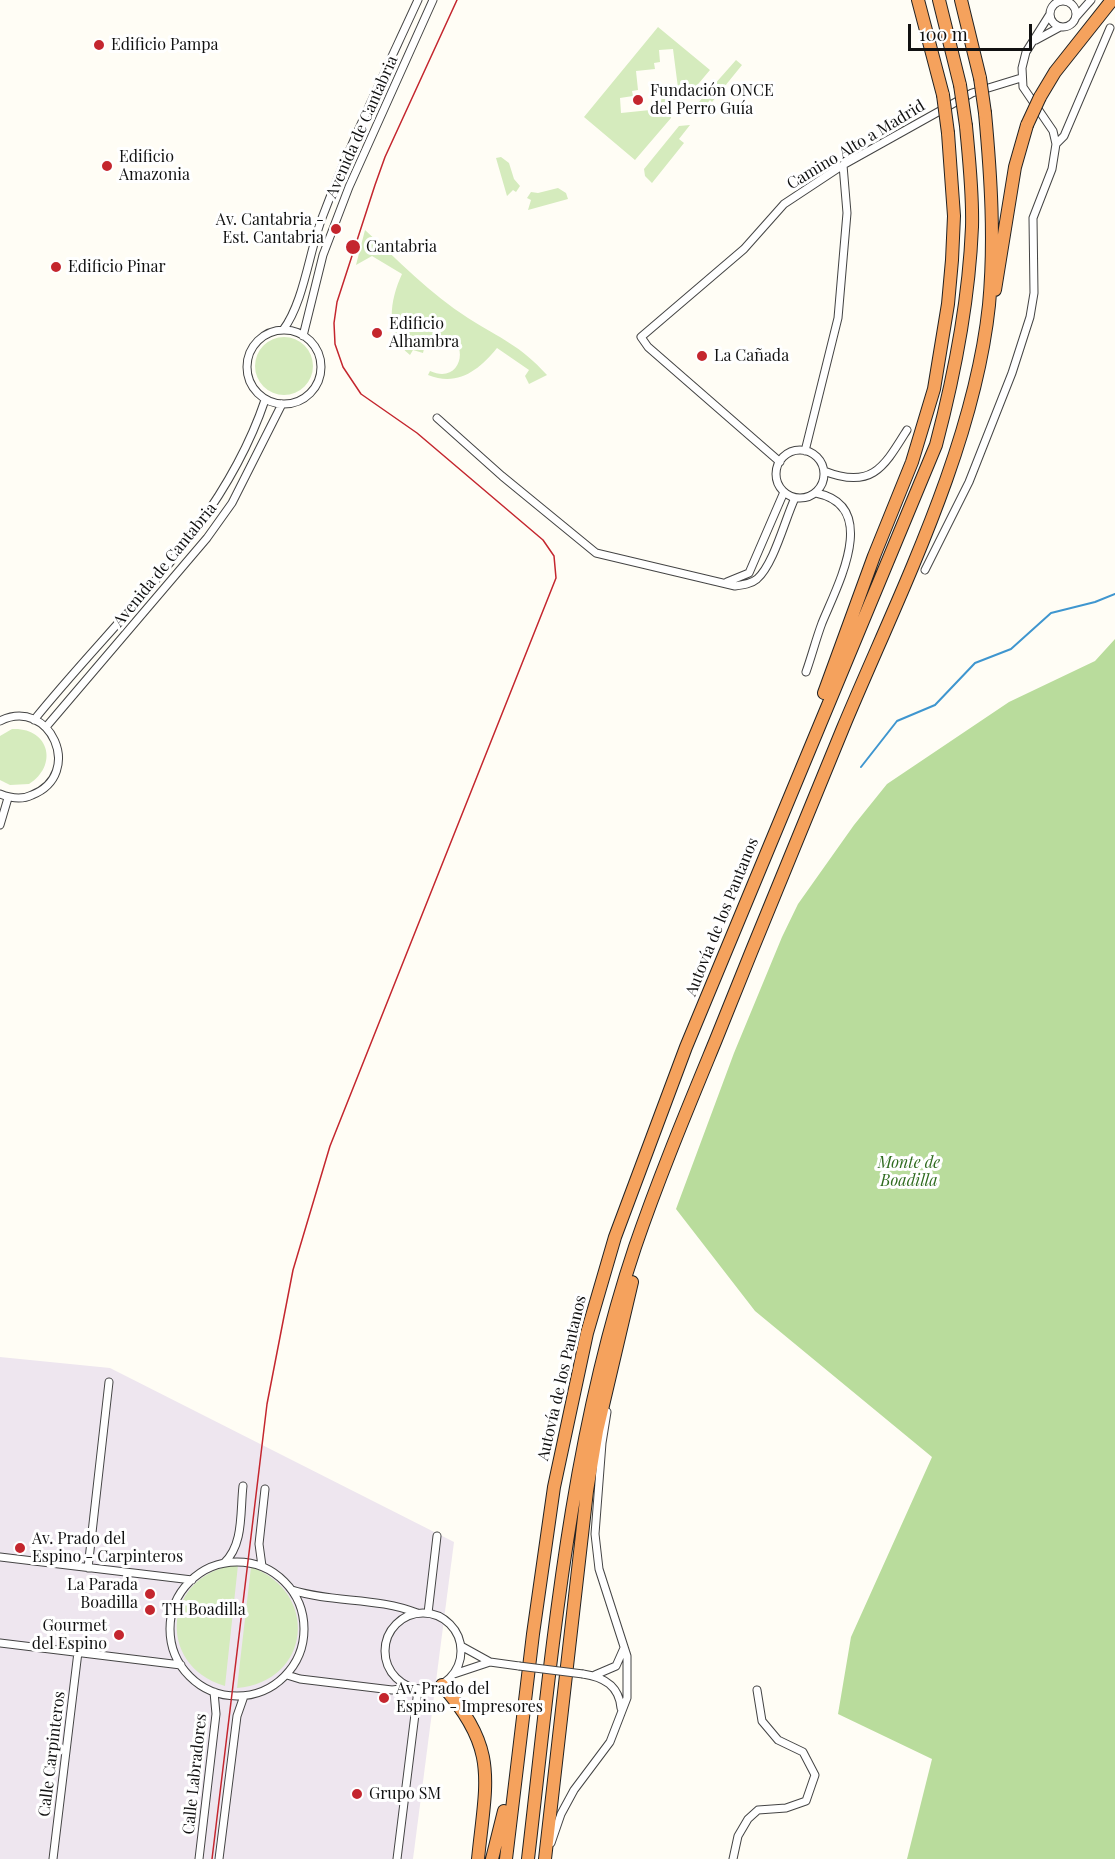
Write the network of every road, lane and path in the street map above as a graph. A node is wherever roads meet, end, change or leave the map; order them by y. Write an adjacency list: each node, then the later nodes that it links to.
1 (418, 0): 20 (street, Avenida de Cantabria)
2 (433, 0): 21 (street, Avenida de Cantabria)
3 (918, 0): 16 (highway)
4 (925, 0): 16 (highway)
5 (939, 0): 38 (highway, Autovía de los Pantanos, bridge)
6 (961, 0): 19 (highway, bridge)
7 (1091, 0): 11 (street)
8 (1112, 0): 19 (highway, bridge)
9 (1071, 1): 10 (street); 11 (street)
10 (1050, 14): 12 (street); 14 (street)
11 (1076, 17): 12 (street)
12 (1060, 27): 14 (street)
13 (1110, 28): 17 (street)
14 (1030, 46): 15 (street)
15 (1022, 78): 17 (street); 18 (street, Camino Alto a Madrid)
16 (943, 95): 38 (highway, bridge)
17 (1056, 144): 32 (street)
18 (843, 165): 26 (street); 27 (street, Camino Alto a Madrid)
19 (989, 304): 42 (highway)
20 (284, 330): 21 (street); 22 (street)
21 (303, 336): 23 (street)
22 (266, 400): 23 (street); 35 (street, Avenida de Cantabria)
23 (282, 405): 37 (street, Avenida de Cantabria)
24 (437, 418): 33 (street)
25 (907, 430): 28 (street)
26 (805, 451): 27 (street); 28 (street)
27 (780, 462): 29 (street)
28 (824, 471): 30 (street)
29 (784, 492): 31 (street); 33 (street)
30 (816, 493): 31 (street); 34 (street)
31 (795, 498): 33 (street)
32 (925, 570)
33 (724, 582)
34 (806, 672)
35 (34, 720): 36 (street); 37 (street)
36 (0, 721)
37 (46, 727): 40 (street)
38 (810, 745): 71 (highway, Autovía de los Pantanos)
39 (0, 794): 40 (street)
40 (8, 798): 41 (street)
41 (0, 825)
42 (642, 1228): 43 (highway); 79 (highway)
43 (619, 1338): 57 (street); 80 (highway)
44 (109, 1382): 51 (street)
45 (243, 1486): 49 (street)
46 (265, 1489): 50 (street)
47 (437, 1536): 55 (street)
48 (0, 1557): 51 (street)
49 (224, 1563): 50 (street); 52 (street)
50 (262, 1566): 53 (street)
51 (88, 1568): 52 (street)
52 (192, 1580): 61 (street)
53 (292, 1590): 54 (street); 63 (street)
54 (417, 1613): 55 (street); 66 (street)
55 (428, 1613): 58 (street)
56 (0, 1643): 59 (street)
57 (624, 1644): 64 (street); 70 (street)
58 (461, 1646): 60 (street); 62 (street)
59 (78, 1652): 61 (street); 72 (street, Calle Carpinteros)
60 (490, 1662): 62 (street); 64 (street, bridge)
61 (181, 1665): 68 (street)
62 (454, 1674): 65 (street)
63 (287, 1675): 66 (street); 69 (street)
64 (596, 1675): 70 (street)
65 (442, 1685): 66 (street); 76 (highway)
66 (414, 1689): 75 (street)
67 (757, 1690): 81 (street)
68 (214, 1692): 69 (street); 73 (street, Calle Labradores)
69 (244, 1696): 74 (street, Calle Labradores)
70 (622, 1713): 80 (street)
71 (515, 1770): 77 (highway); 78 (highway, Autovía de los Pantanos)
72 (53, 1859)
73 (199, 1859)
74 (219, 1859)
75 (397, 1859)
76 (478, 1859)
77 (492, 1859)
78 (506, 1859)
79 (528, 1859)
80 (546, 1859)
81 (733, 1859)

